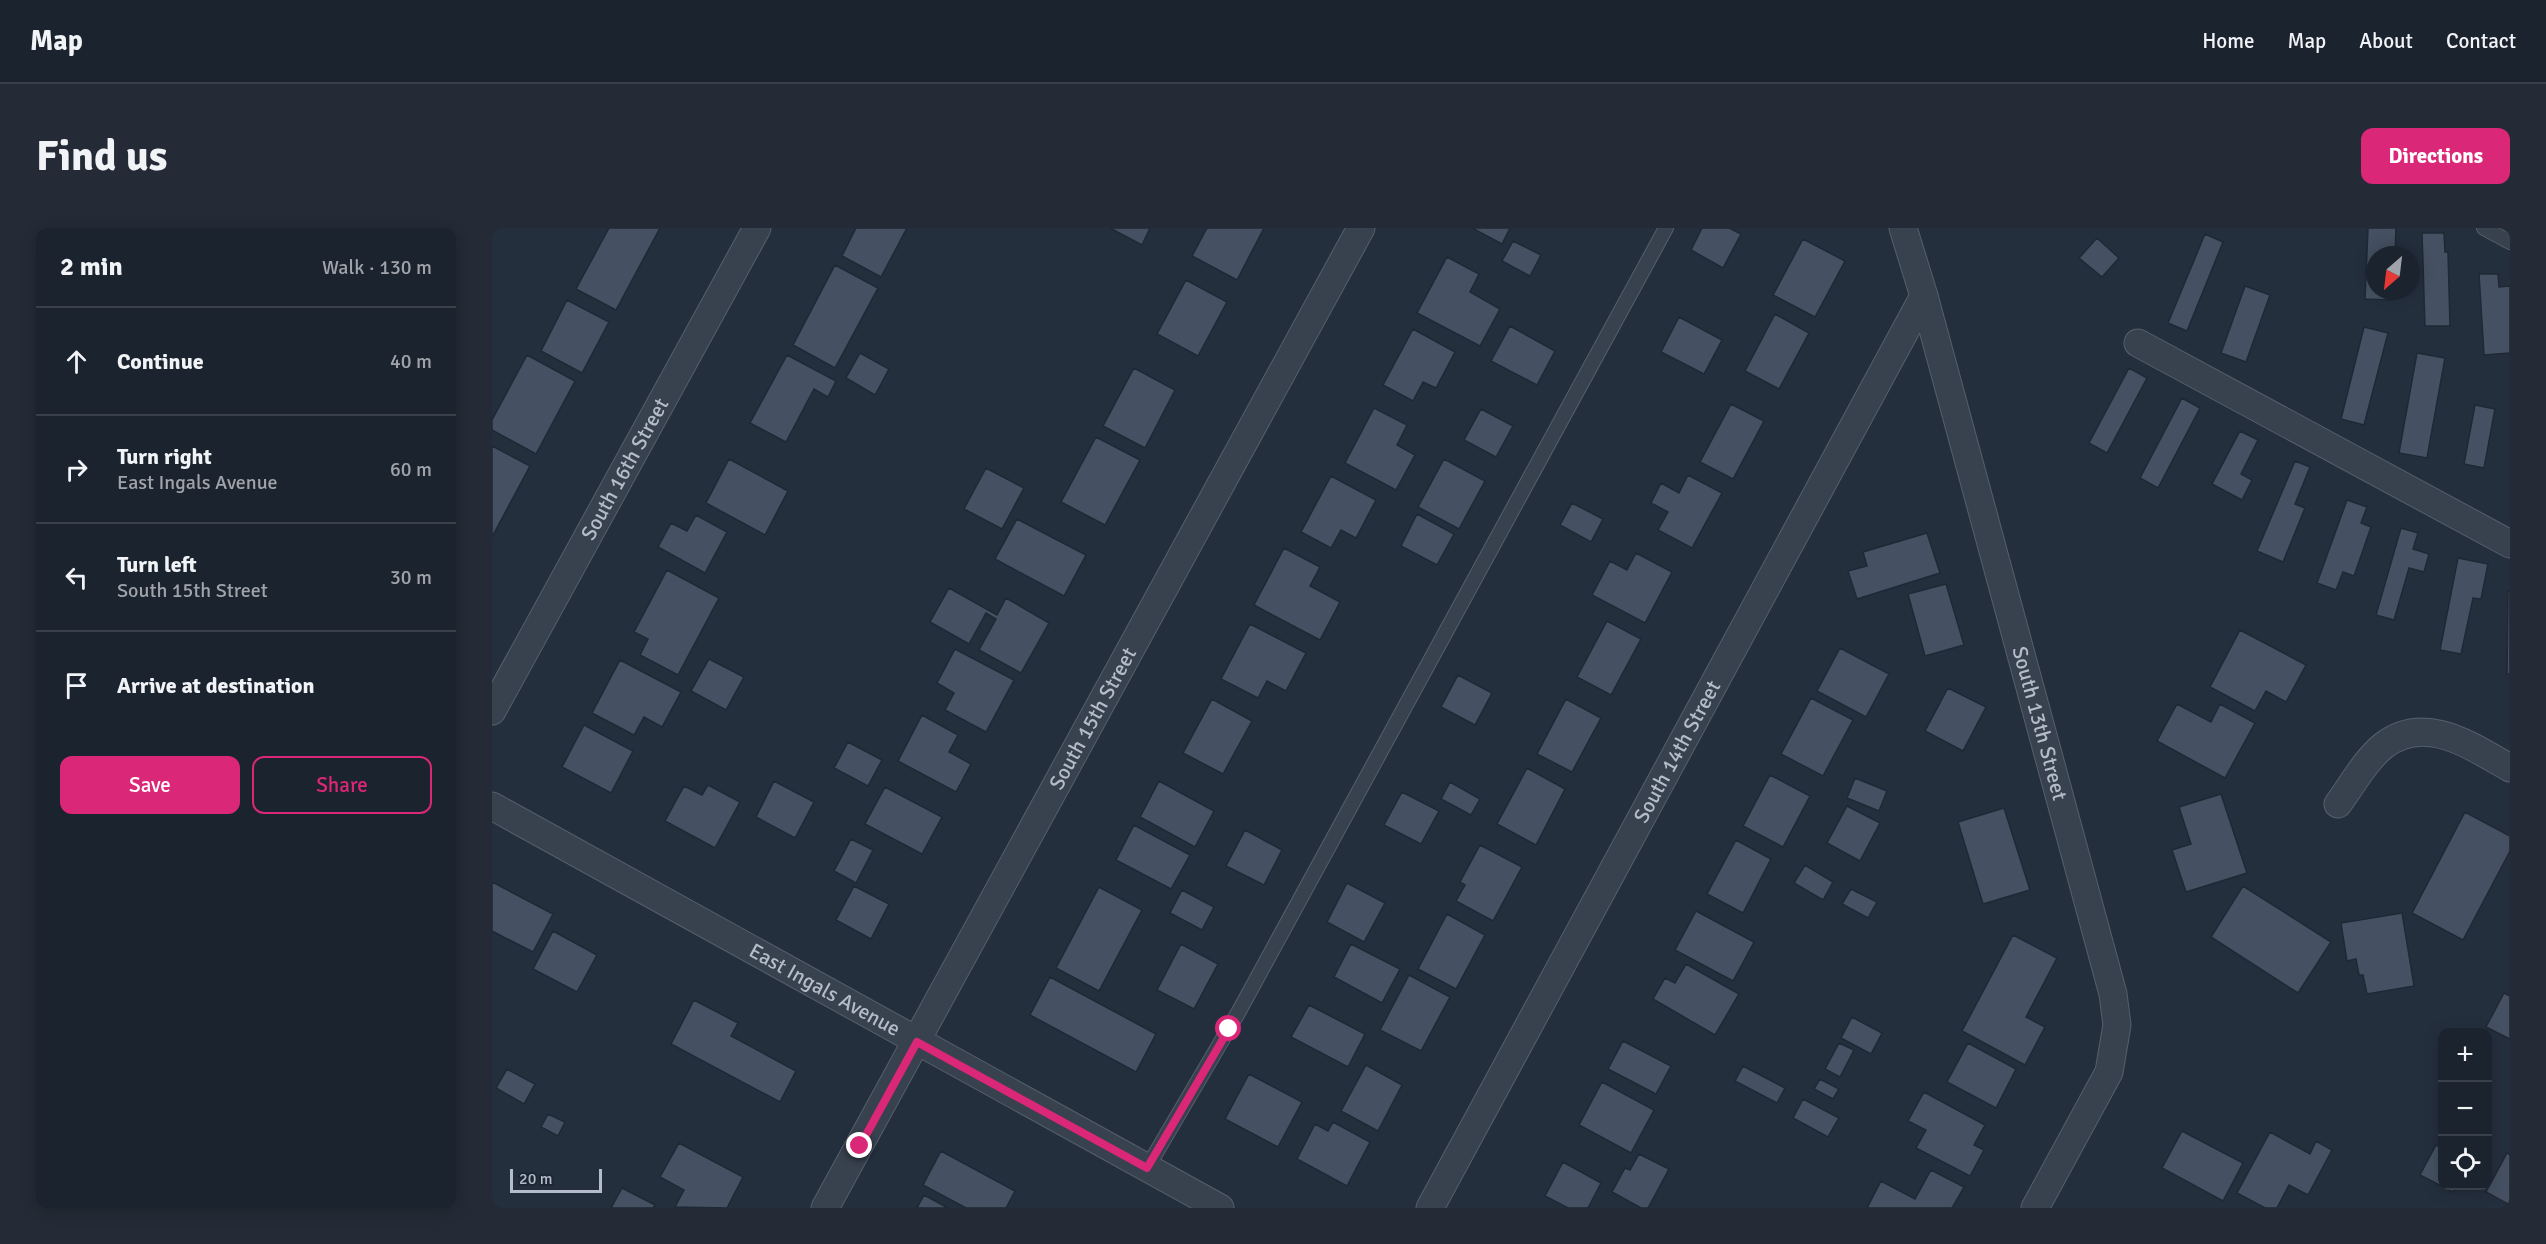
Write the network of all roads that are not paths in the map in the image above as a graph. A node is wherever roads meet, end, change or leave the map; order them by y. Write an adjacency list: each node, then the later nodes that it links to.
1 (757, 228): 10 (street, South 16th Street)
2 (1361, 228): 14 (street, South 15th Street)
3 (1666, 228): 15 (lane)
4 (1903, 228): 7 (street, South 13th Street)
5 (2484, 228): 6 (lane)
6 (2510, 242)
7 (1924, 296): 18 (street, South 14th Street); 19 (street, South 13th Street)
8 (2138, 343): 9 (street)
9 (2510, 544)
10 (492, 711)
11 (2510, 768): 12 (street)
12 (2338, 804)
13 (492, 806): 14 (street, East Ingals Avenue)
14 (917, 1042): 15 (street, East Ingals Avenue); 16 (street, South 15th Street)
15 (1147, 1168): 17 (street, East Ingals Avenue)
16 (825, 1208)
17 (1221, 1208)
18 (1430, 1208)
19 (2035, 1208)

